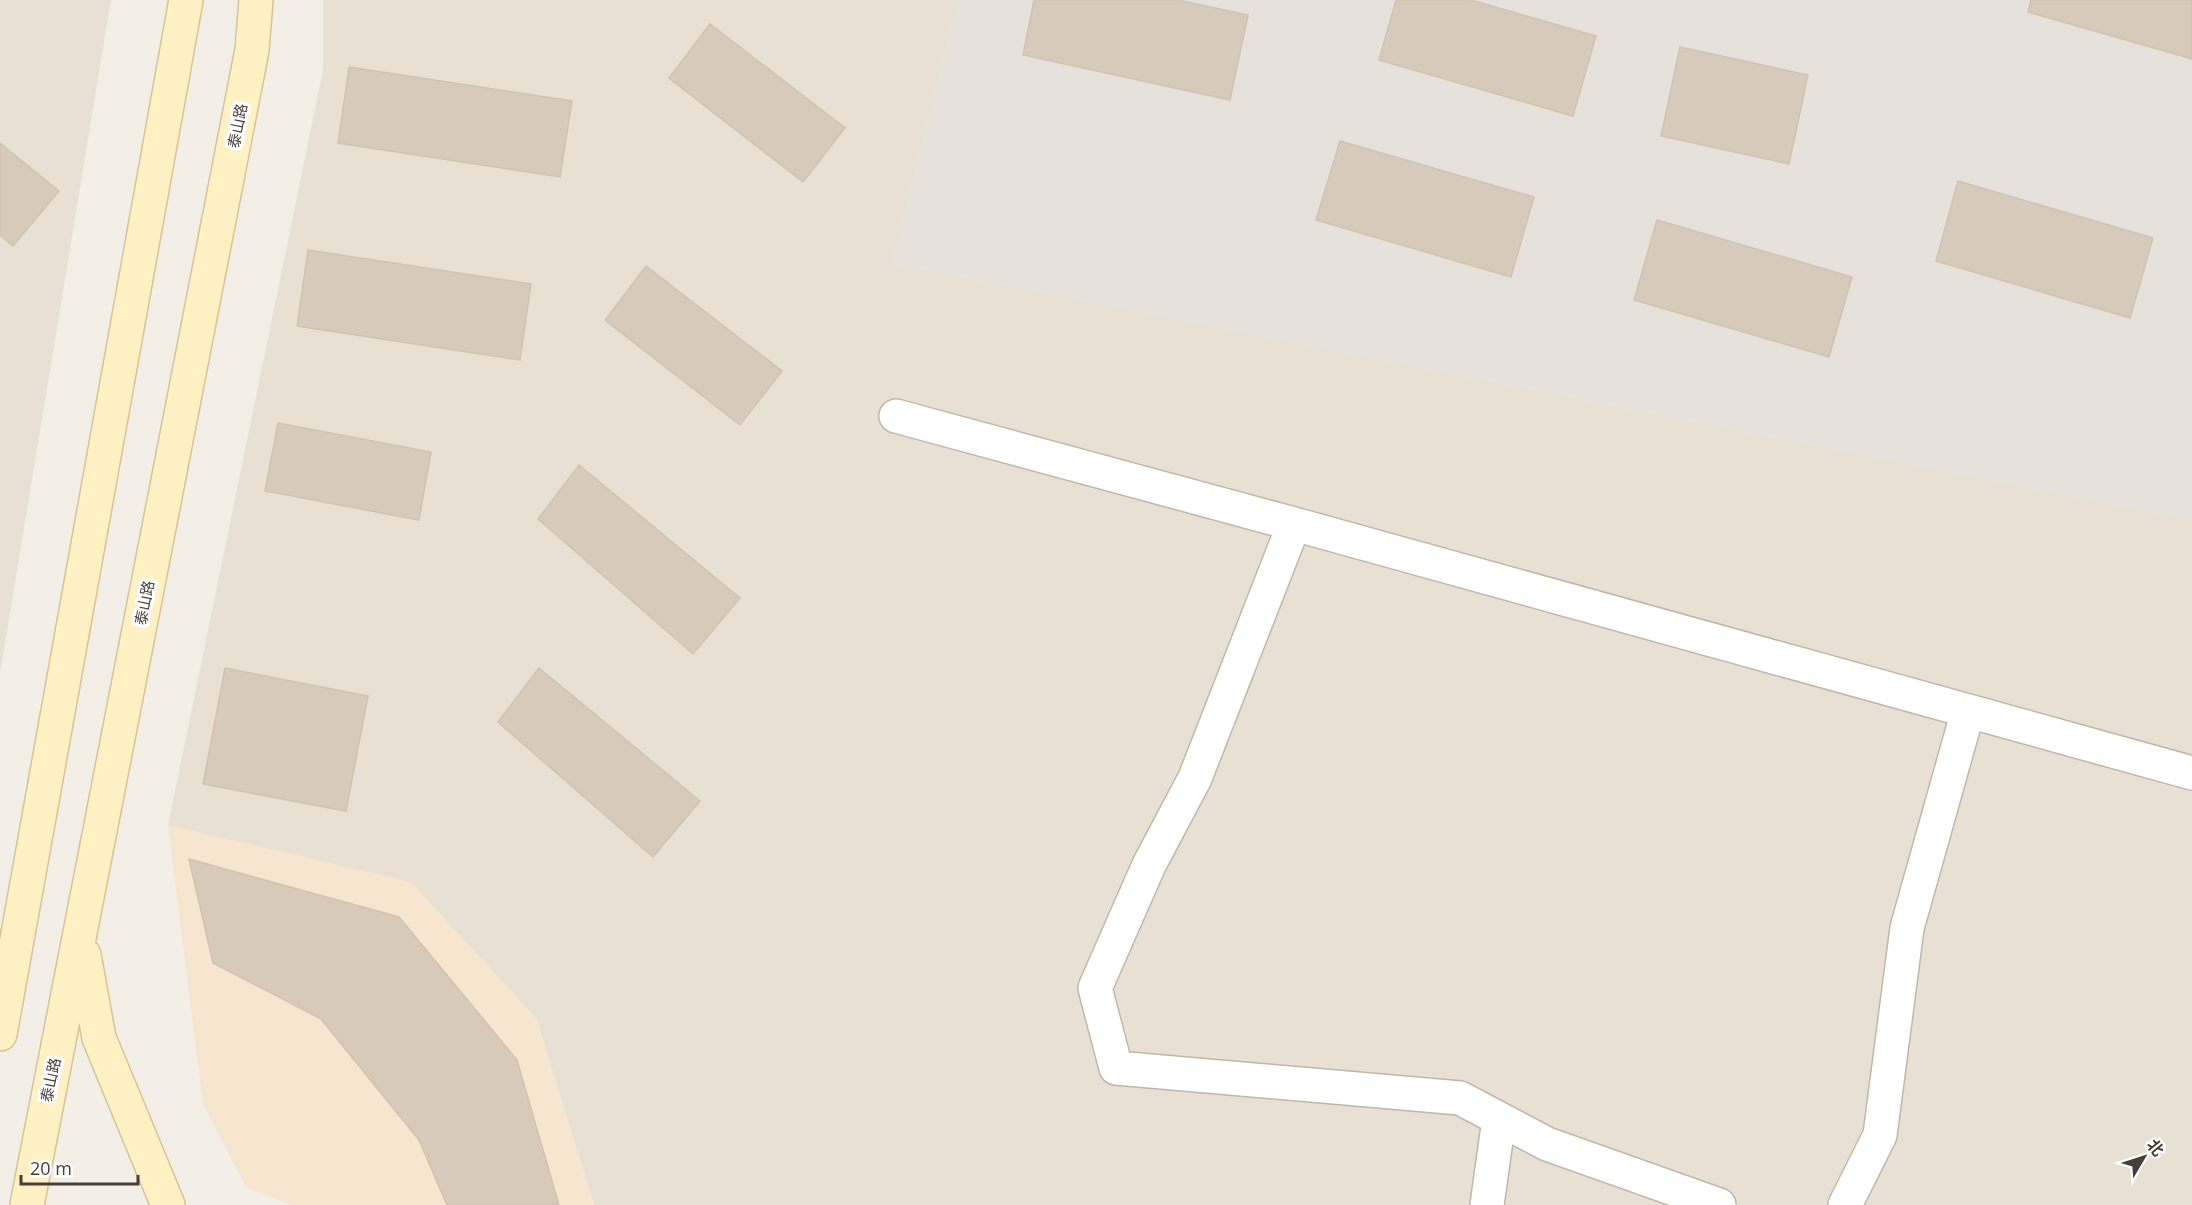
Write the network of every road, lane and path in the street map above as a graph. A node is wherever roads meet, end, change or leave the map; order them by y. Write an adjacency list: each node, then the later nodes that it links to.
1 (186, 0): 8 (main road)
2 (256, 0): 7 (main road, 泰山路)
3 (896, 416): 4 (street)
4 (1294, 524): 5 (street); 9 (street)
5 (1968, 711): 6 (street); 14 (street)
6 (2192, 773)
7 (81, 936): 10 (main road, 泰山路); 11 (main road)
8 (2, 1014)
9 (1499, 1119): 12 (street); 13 (street)
10 (27, 1205)
11 (168, 1205)
12 (1487, 1205)
13 (1719, 1205)
14 (1845, 1205)

